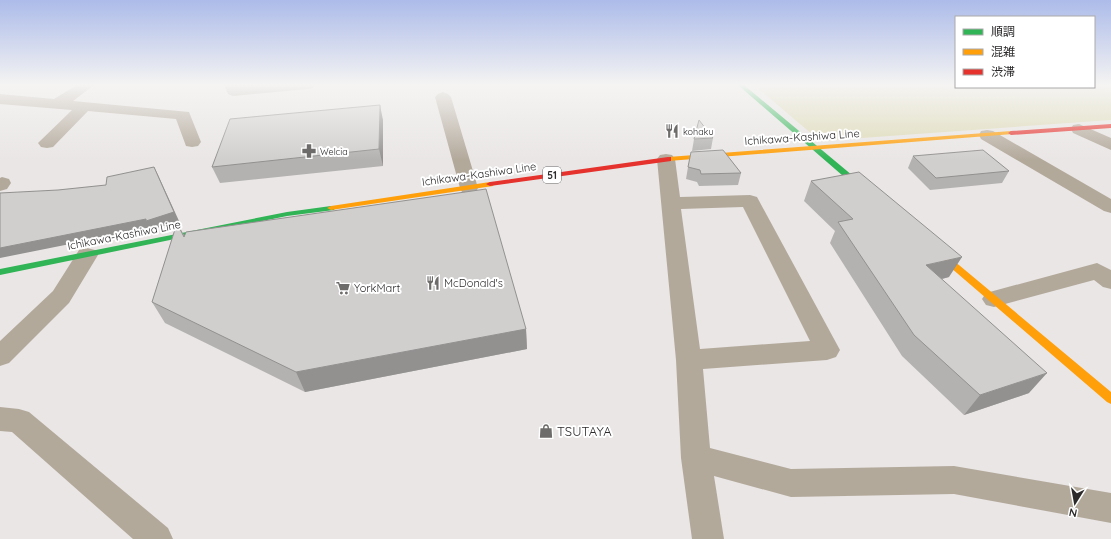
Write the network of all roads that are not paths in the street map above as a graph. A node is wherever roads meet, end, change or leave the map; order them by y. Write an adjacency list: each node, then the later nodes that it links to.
1 (80, 110): 9 (street)
2 (130, 110): 8 (street)
3 (447, 110): 13 (street)
4 (771, 110): 11 (main road)
5 (1111, 126): 6 (main road, Ichikawa-Kashiwa Line / 51)
6 (1079, 129): 7 (main road, Ichikawa-Kashiwa Line / 51); 10 (street)
7 (987, 135): 11 (main road, Ichikawa-Kashiwa Line / 51); 16 (street)
8 (192, 142)
9 (47, 143)
10 (1111, 145)
11 (813, 148): 12 (main road, Ichikawa-Kashiwa Line / 51); 14 (main road)
12 (666, 159): 13 (main road, Ichikawa-Kashiwa Line / 51); 15 (street)
13 (469, 188): 18 (main road, Ichikawa-Kashiwa Line / 51)
14 (872, 197)
15 (671, 203): 23 (street); 23 (street)
16 (1111, 208)
17 (927, 243): 21 (main road)
18 (87, 255): 19 (main road, Ichikawa-Kashiwa Line / 51); 22 (street)
19 (0, 272)
20 (1111, 280): 21 (street)
21 (994, 299): 24 (main road)
22 (0, 356)
23 (689, 360): 26 (street)
24 (1111, 399)
25 (0, 419): 28 (street)
26 (696, 458): 27 (street); 29 (street)
27 (1111, 508)
28 (157, 539)
29 (708, 539)

